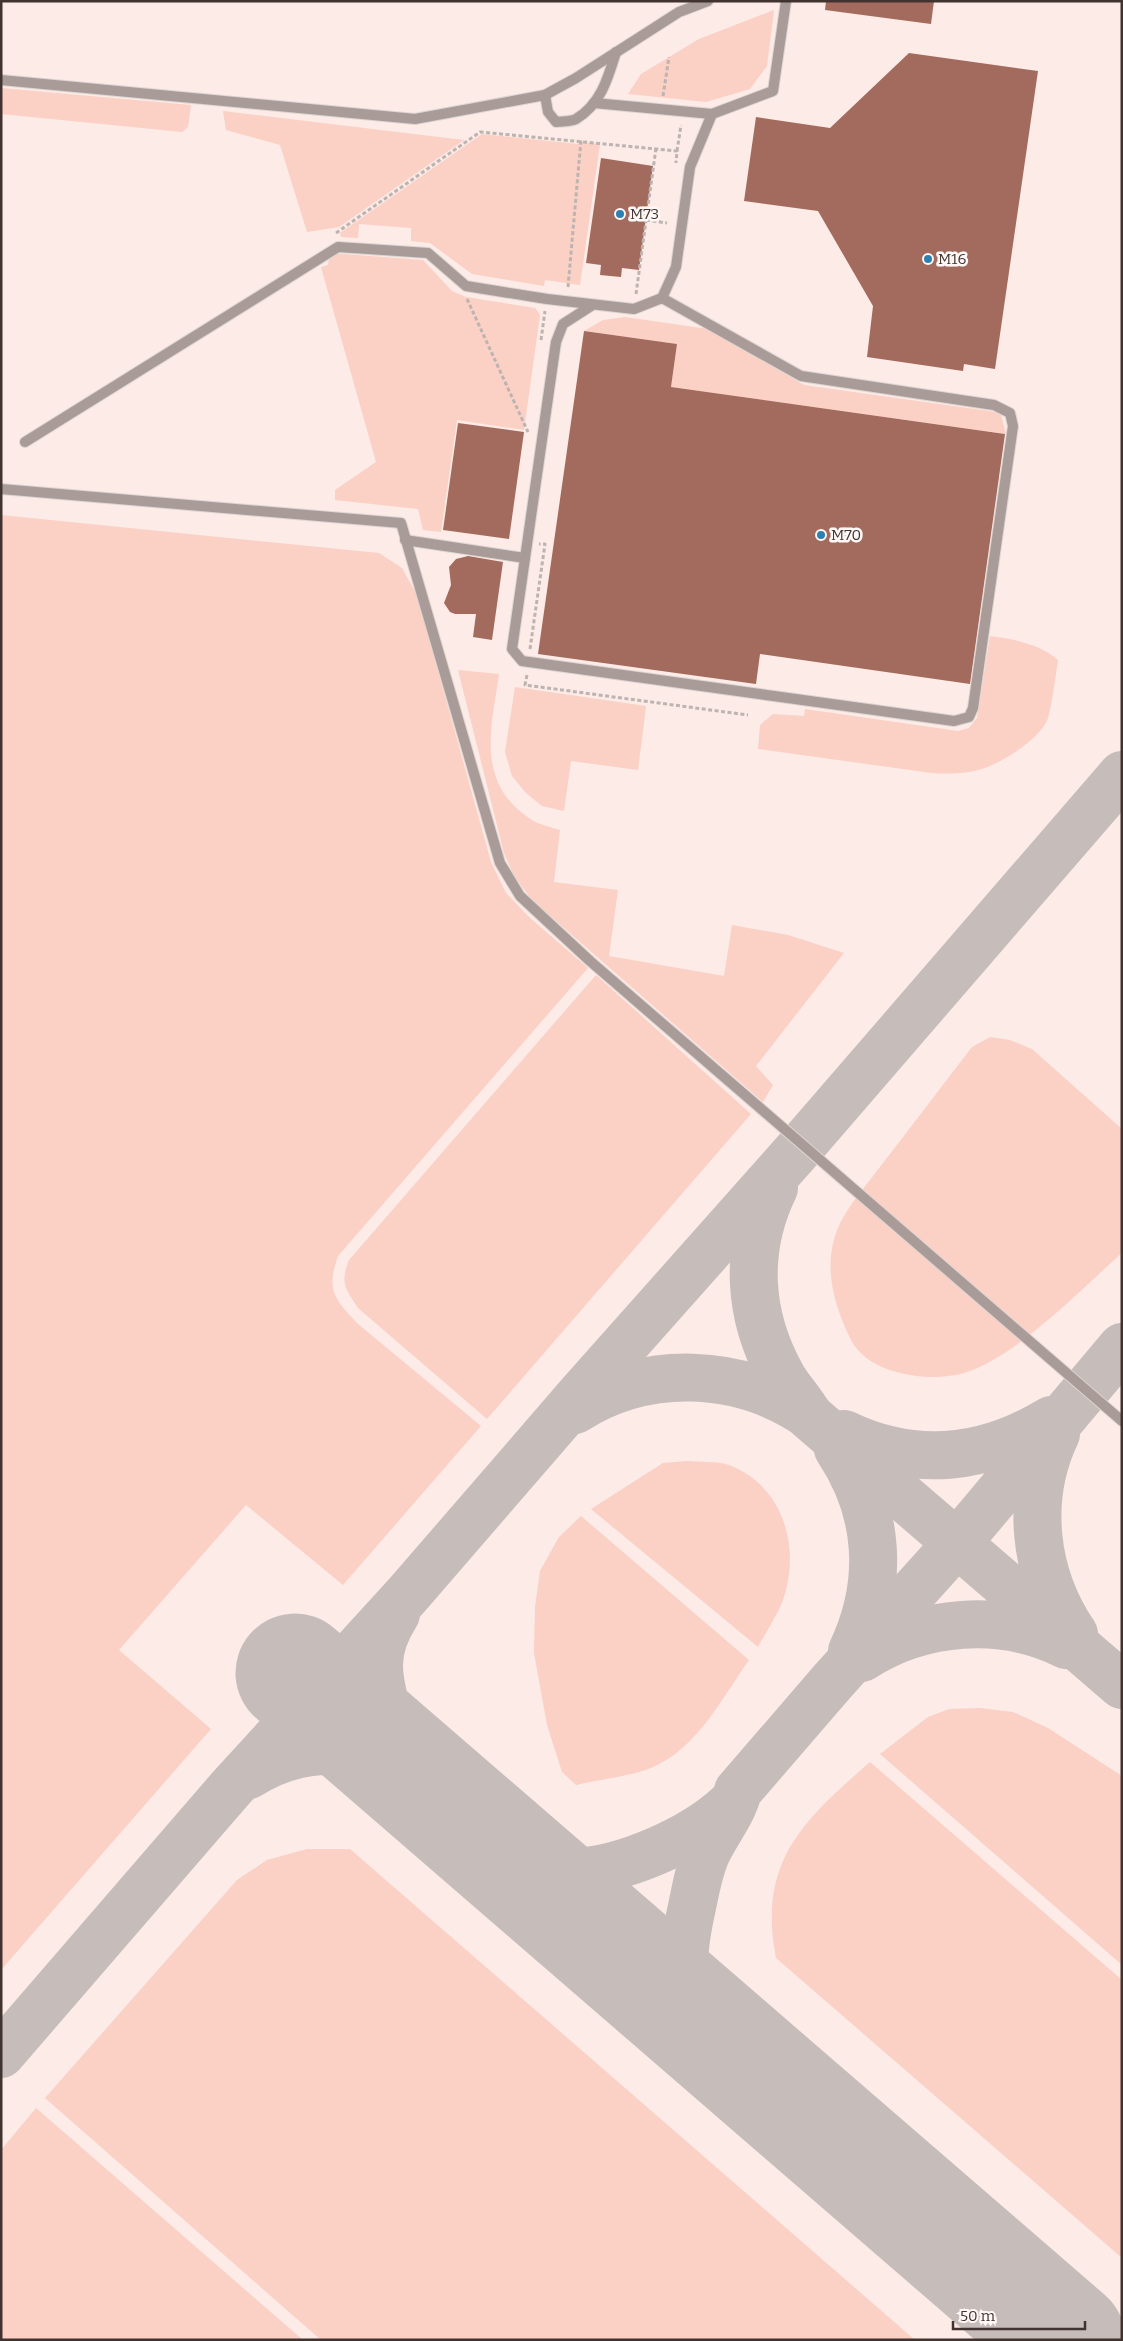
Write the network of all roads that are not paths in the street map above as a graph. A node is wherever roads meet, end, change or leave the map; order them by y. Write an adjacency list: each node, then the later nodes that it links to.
1 (708, 1): 3 (lane)
2 (786, 1): 7 (lane)
3 (616, 52): 5 (lane); 6 (lane)
4 (1, 80): 5 (lane)
5 (545, 95): 6 (lane)
6 (594, 103): 7 (lane)
7 (712, 114): 8 (lane)
8 (662, 298): 9 (lane); 13 (lane)
9 (591, 306): 10 (lane); 13 (lane)
10 (25, 442)
11 (1, 489): 12 (lane)
12 (405, 540): 13 (lane); 14 (lane)
13 (525, 558)
14 (1122, 1421)

